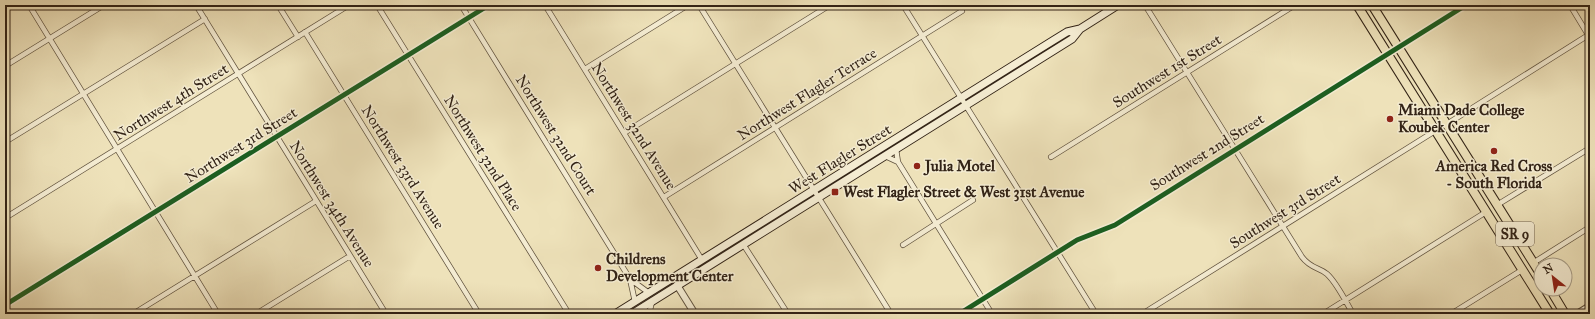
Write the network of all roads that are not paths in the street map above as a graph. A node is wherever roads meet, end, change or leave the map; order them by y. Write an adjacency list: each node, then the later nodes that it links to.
1 (29, 5): 29 (street)
2 (104, 5): 29 (street)
3 (196, 5): 23 (street, Northwest 34th Avenue)
4 (278, 5): 28 (street)
5 (349, 5): 25 (street, Northwest 4th Street)
6 (377, 5): 33 (street, Northwest 32nd Place)
7 (461, 5): 22 (street, Northwest 32nd Court)
8 (489, 5): 22 (street, Northwest 3rd Street)
9 (545, 5): 37 (street, Northwest 32nd Avenue)
10 (688, 5): 37 (street)
11 (699, 5): 34 (street)
12 (830, 5): 34 (street)
13 (903, 5): 26 (street)
14 (1118, 5): 24 (main road, West Flagler Street)
15 (1145, 5): 38 (street)
16 (1295, 5): 38 (street, Southwest 1st Street)
17 (1357, 5): 32 (highway, SR 9)
18 (1372, 5): 30 (highway, SR 9)
19 (1466, 5): 30 (street, Southwest 2nd Street)
20 (1570, 5): 27 (street)
21 (962, 11): 26 (street, Northwest Flagler Terrace)
22 (469, 18): 33 (street, Northwest 3rd Street); 83 (street, Northwest 32nd Court)
23 (205, 19): 39 (street, Northwest 34th Avenue); 40 (street)
24 (1080, 29): 31 (main road, West Flagler Street); 36 (main road, West Flagler Street)
25 (305, 32): 28 (street, Northwest 4th Street); 41 (street, Northwest 33rd Avenue)
26 (923, 36): 42 (street); 46 (street, Northwest Flagler Terrace)
27 (1589, 36): 45 (street)
28 (298, 37): 39 (street, Northwest 4th Street)
29 (50, 38): 35 (street); 40 (street)
30 (1398, 47): 32 (street, Southwest 2nd Street); 45 (highway, SR 9)
31 (1033, 53): 36 (main road); 42 (main road, West Flagler Street)
32 (1388, 54): 44 (highway, SR 9); 55 (street, Southwest 2nd Street)
33 (408, 55): 41 (street, Northwest 3rd Street); 100 (street, Northwest 32nd Place)
34 (735, 64): 46 (street); 48 (street)
35 (5, 66)
36 (1025, 68): 43 (main road, West Flagler Street)
37 (585, 69): 48 (street, Northwest 32nd Avenue)
38 (1187, 73): 55 (street); 57 (street, Southwest 1st Street)
39 (238, 74): 49 (street, Northwest 34th Avenue); 53 (street, Northwest 4th Street)
40 (84, 94): 51 (street); 53 (street)
41 (344, 95): 49 (street, Northwest 3rd Street); 99 (street, Northwest 33rd Avenue)
42 (961, 98): 43 (street); 59 (main road, West Flagler Street)
43 (965, 106): 54 (main road, West Flagler Street); 74 (street)
44 (1427, 117): 45 (highway); 47 (highway, SR 9)
45 (1447, 124): 50 (highway, SR 9)
46 (775, 128): 59 (street); 60 (street, Northwest Flagler Terrace)
47 (1435, 131): 50 (highway); 63 (highway, SR 9); 70 (street, Southwest 3rd Street)
48 (624, 133): 60 (street, Northwest 32nd Avenue)
49 (277, 137): 64 (street, Northwest 34th Avenue); 66 (street, Northwest 3rd Street)
50 (1455, 137): 65 (highway, SR 9)
51 (5, 142)
52 (1590, 148): 65 (street)
53 (117, 149): 66 (street); 68 (street, Northwest 4th Street)
54 (896, 149): 56 (main road, West Flagler Street); 58 (street)
55 (1235, 149): 70 (street); 74 (street, Southwest 2nd Street)
56 (885, 156): 58 (street); 61 (main road, West Flagler Street)
57 (1051, 157)
58 (898, 162): 69 (street)
59 (813, 190): 61 (street); 78 (main road, West Flagler Street)
60 (664, 197): 78 (street, Northwest 32nd Avenue)
61 (818, 198): 72 (main road, West Flagler Street); 106 (street)
62 (973, 200): 69 (street)
63 (1479, 200): 65 (highway); 67 (highway, SR 9)
64 (316, 201): 75 (street, Northwest 34th Avenue); 82 (street)
65 (1497, 205): 80 (highway, SR 9)
66 (156, 212): 82 (street); 92 (street, Northwest 3rd Street)
67 (1486, 212): 77 (highway, SR 9); 90 (street)
68 (5, 218)
69 (936, 224): 73 (street); 88 (street)
70 (1283, 226): 90 (street); 94 (street, Southwest 3rd Street)
71 (1590, 227): 76 (street)
72 (743, 244): 79 (main road, West Flagler Street); 105 (street)
73 (903, 244)
74 (1057, 252): 88 (street, Southwest 2nd Street); 109 (street)
75 (350, 256): 95 (street, Northwest 34th Avenue); 98 (street)
76 (1542, 257)
77 (1515, 259): 80 (highway); 81 (highway, SR 9)
78 (702, 260): 79 (main road); 84 (main road, West Flagler Street)
79 (712, 263): 85 (main road, West Flagler Street)
80 (1533, 263)
81 (1522, 270): 112 (street); 113 (highway, SR 9)
82 (194, 276): 96 (street); 97 (street)
83 (630, 279): 86 (street, Northwest 32nd Court); 91 (street, Northwest 32nd Court)
84 (664, 283): 85 (main road); 86 (main road, West Flagler Street)
85 (677, 285): 89 (main road, West Flagler Street); 104 (street)
86 (649, 293): 91 (main road, West Flagler Street)
87 (1555, 297): 114 (highway)
88 (983, 299): 107 (street, Southwest 2nd Street); 108 (street)
89 (653, 301): 102 (main road, West Flagler Street); 103 (street)
90 (1345, 301): 110 (street); 111 (street)
91 (635, 302): 101 (main road, West Flagler Street)
92 (5, 305)
93 (1590, 306): 115 (street)
94 (1147, 311)
95 (383, 313)
96 (133, 314)
97 (218, 314)
98 (256, 314)
99 (479, 314)
100 (569, 314)
101 (615, 314)
102 (632, 314)
103 (649, 314)
104 (695, 314)
105 (788, 314)
106 (890, 314)
107 (958, 314)
108 (992, 314)
109 (1096, 314)
110 (1323, 314)
111 (1353, 314)
112 (1450, 314)
113 (1550, 314)
114 (1565, 314)
115 (1577, 314)

